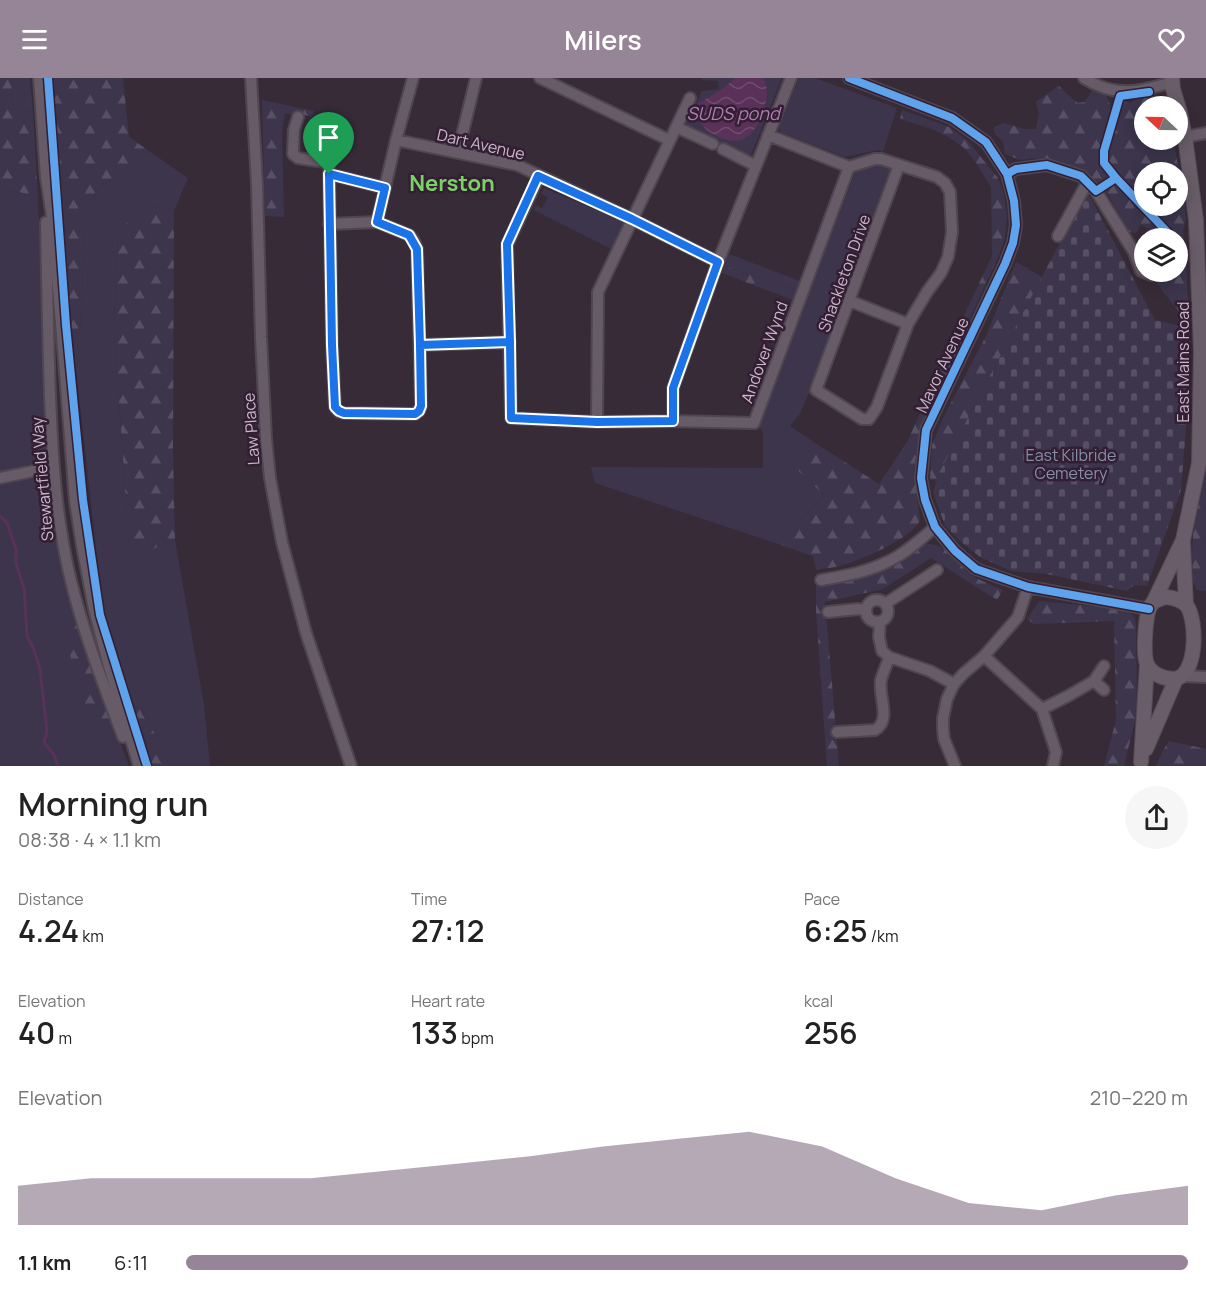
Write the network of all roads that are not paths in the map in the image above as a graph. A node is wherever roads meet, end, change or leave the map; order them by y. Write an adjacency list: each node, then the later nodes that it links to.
1 (39, 78): 28 (street, Stewartfield Way)
2 (252, 78): 70 (street, Law Place)
3 (412, 78): 18 (street)
4 (476, 78): 21 (street)
5 (540, 78): 10 (street)
6 (791, 78): 16 (street)
7 (849, 78): 26 (street, Mavor Avenue)
8 (1084, 78): 9 (street)
9 (1172, 80): 11 (main road, East Mains Road)
10 (565, 83): 19 (street)
11 (1176, 96)
12 (690, 98): 14 (street)
13 (298, 117): 25 (street)
14 (676, 127): 19 (street); 23 (street)
15 (1206, 133): 17 (street)
16 (768, 135): 23 (street); 24 (street)
17 (1188, 136)
18 (396, 140): 21 (street, Dart Avenue); 30 (street)
19 (669, 140): 31 (street)
20 (1187, 150): 46 (main road, East Mains Road)
21 (458, 152): 27 (street, Dart Avenue)
22 (899, 165): 24 (street); 37 (street, Shackleton Drive); 38 (street)
23 (756, 166): 36 (street)
24 (849, 167): 41 (street, Andover Wynd)
25 (329, 174): 30 (street); 33 (street)
26 (1007, 174): 29 (street); 45 (street, Mavor Avenue)
27 (538, 176): 31 (street, Dart Avenue); 39 (street, Andover Wynd)
28 (46, 177): 43 (street, Stewartfield Way); 69 (street, Stewartfield Way)
29 (1087, 183): 34 (street); 35 (street)
30 (385, 188): 32 (street)
31 (632, 219): 36 (street, Dart Avenue); 42 (street)
32 (377, 222): 33 (street); 40 (street)
33 (329, 224): 40 (street)
34 (1058, 236)
35 (1134, 245)
36 (718, 262): 41 (street)
37 (850, 301): 38 (street); 38 (street, Shackleton Drive)
38 (908, 324)
39 (510, 342): 40 (street); 42 (street, Andover Wynd)
40 (420, 345)
41 (673, 421): 42 (street, Andover Wynd)
42 (597, 422)
43 (53, 467): 44 (street); 68 (street, Stewartfield Way)
44 (0, 478)
45 (935, 527): 48 (street); 49 (street, Mavor Avenue)
46 (1183, 540): 51 (main road, East Mains Road); 52 (main road, East Mains Road)
47 (937, 570): 50 (street)
48 (821, 580)
49 (1028, 587): 52 (street, Mavor Avenue); 56 (street)
50 (885, 604): 53 (street); 55 (street)
51 (1186, 605): 52 (main road); 61 (main road)
52 (1151, 606): 58 (main road)
53 (866, 610): 54 (street); 55 (street)
54 (828, 612)
55 (880, 622): 57 (street)
56 (984, 656): 63 (street); 65 (street)
57 (889, 657): 63 (street); 66 (street)
58 (1147, 664): 61 (main road); 67 (main road)
59 (1104, 666): 62 (street)
60 (1206, 677): 61 (street)
61 (1179, 678): 67 (main road)
62 (1094, 681): 64 (street); 65 (street)
63 (954, 684): 71 (street)
64 (1104, 690)
65 (1042, 709): 72 (street)
66 (837, 732)
67 (1140, 764)
68 (134, 766)
69 (139, 766)
70 (351, 766)
71 (955, 766)
72 (1053, 766)

